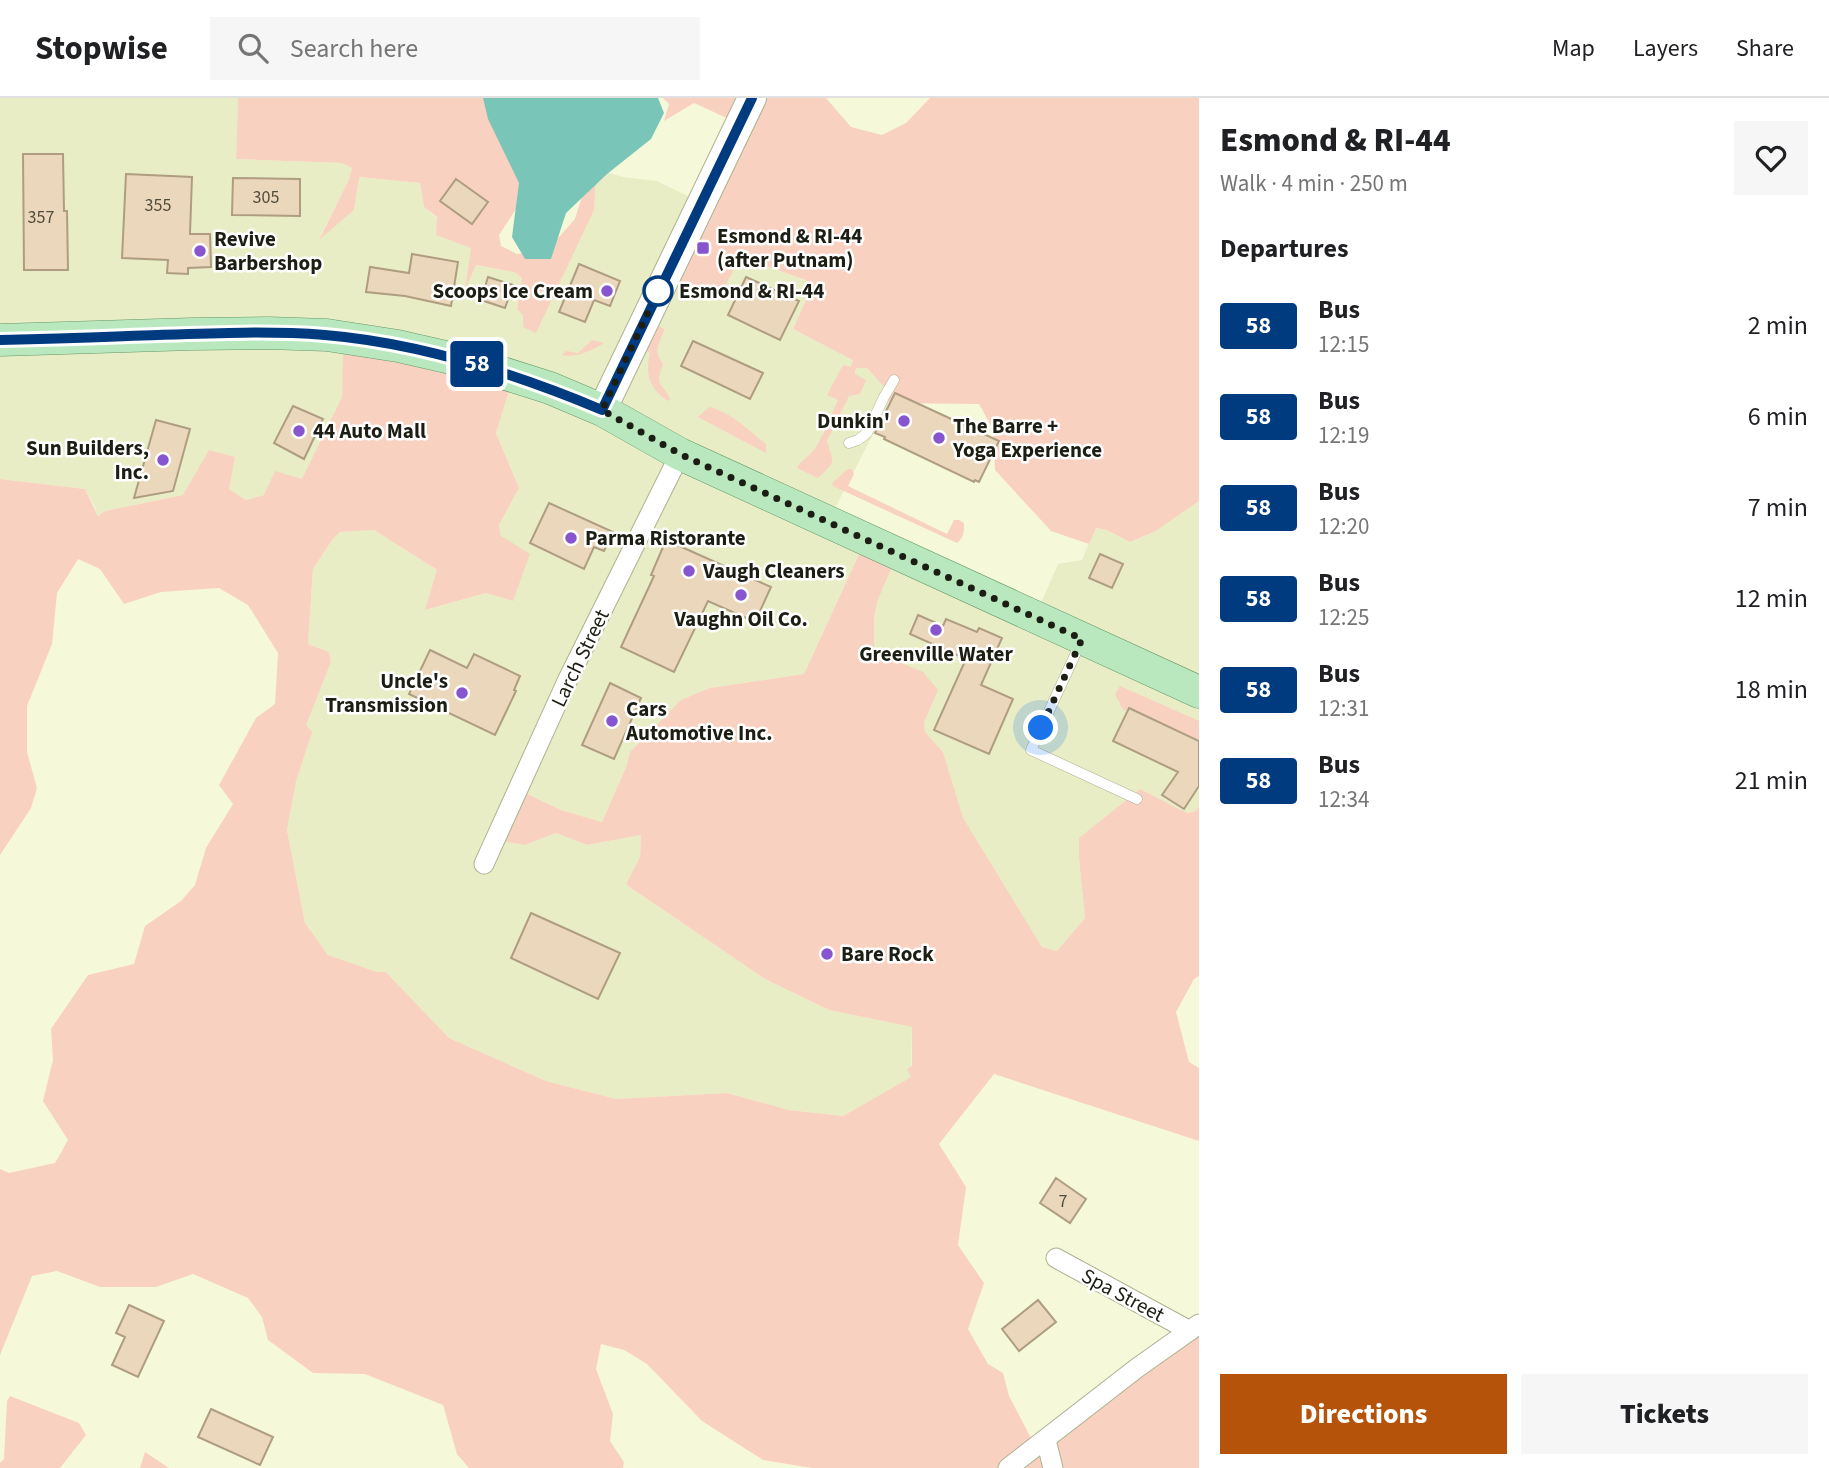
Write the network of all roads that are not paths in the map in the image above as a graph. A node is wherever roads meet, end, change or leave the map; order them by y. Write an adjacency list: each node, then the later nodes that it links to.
1 (752, 98): 4 (main road)
2 (0, 341): 4 (main road)
3 (894, 380): 5 (lane)
4 (602, 410): 6 (main road)
5 (849, 443)
6 (680, 454): 7 (main road); 10 (street, Larch Street)
7 (1082, 639): 8 (main road); 9 (lane)
8 (1199, 692)
9 (1136, 799)
10 (484, 864)
11 (1056, 1258): 12 (street, Spa Street)
12 (1194, 1328): 13 (street)
13 (1046, 1440): 14 (street); 15 (street)
14 (1007, 1468)
15 (1053, 1468)

